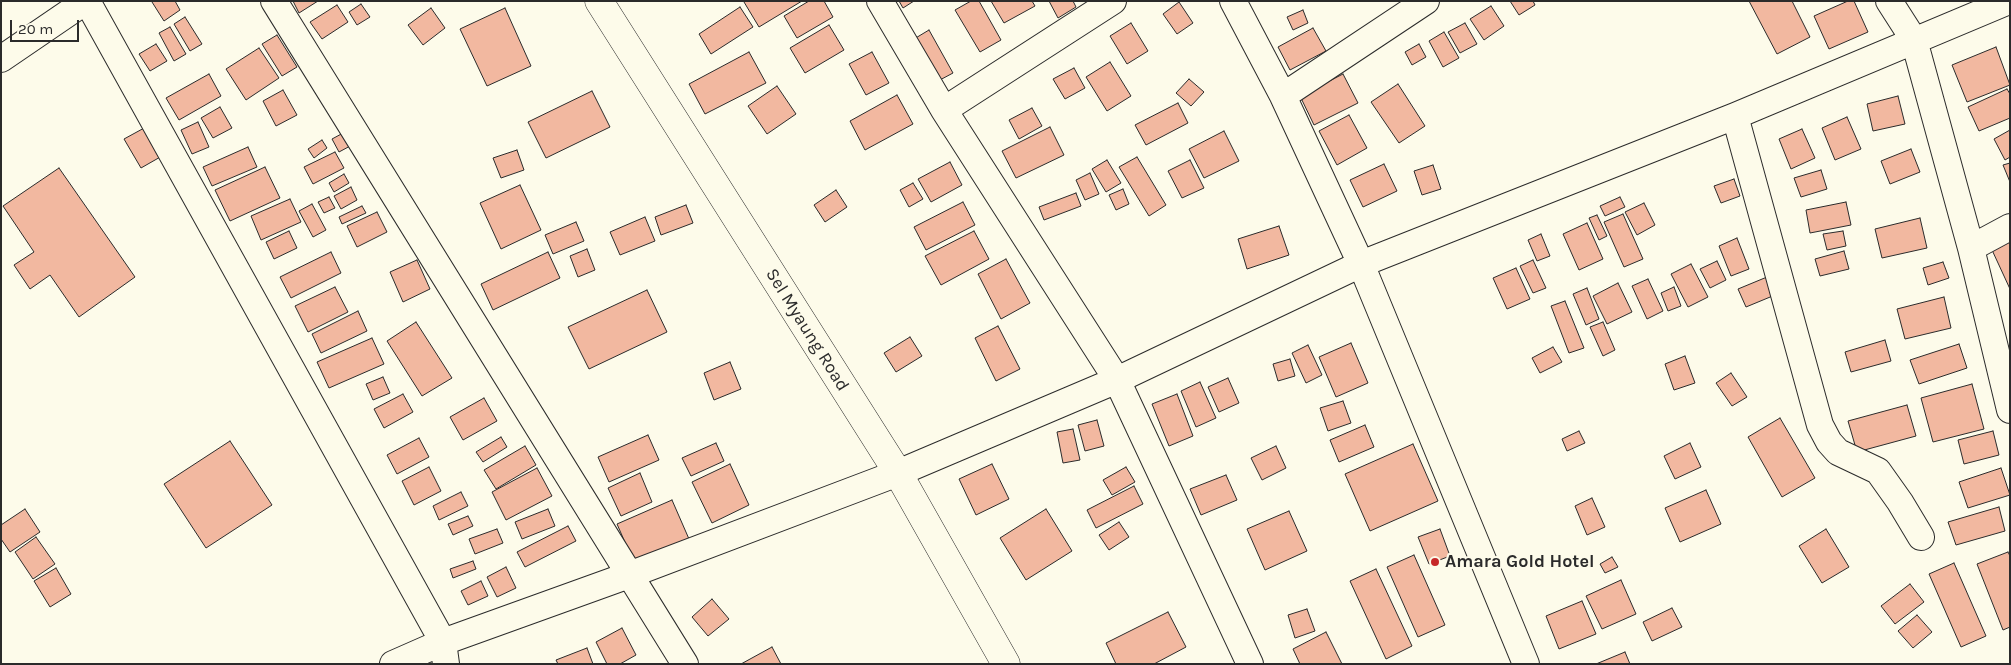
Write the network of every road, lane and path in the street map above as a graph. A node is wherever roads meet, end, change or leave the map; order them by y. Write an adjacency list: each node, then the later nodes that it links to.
1 (86, 1): 11 (street); 23 (street)
2 (274, 1): 22 (street)
3 (600, 1): 20 (main road, Sel Myaung Road)
4 (880, 1): 13 (street)
5 (1113, 1): 13 (street)
6 (1233, 1): 12 (street)
7 (1426, 1): 12 (street)
8 (1889, 1): 10 (street)
9 (2009, 1): 10 (street)
10 (1914, 40): 14 (street); 16 (street)
11 (1, 59)
12 (1284, 96): 17 (street)
13 (944, 110): 18 (street)
14 (1735, 116): 17 (street); 21 (street)
15 (2010, 227): 16 (street)
16 (1971, 248): 19 (street)
17 (1361, 264): 18 (street); 28 (street)
18 (1117, 380): 20 (street); 27 (street)
19 (2010, 410)
20 (898, 473): 22 (street); 26 (main road, Sel Myaung Road)
21 (1921, 537)
22 (629, 575): 23 (street); 25 (street)
23 (444, 653): 24 (street)
24 (393, 664)
25 (685, 664)
26 (1006, 664)
27 (1250, 664)
28 (1526, 664)

